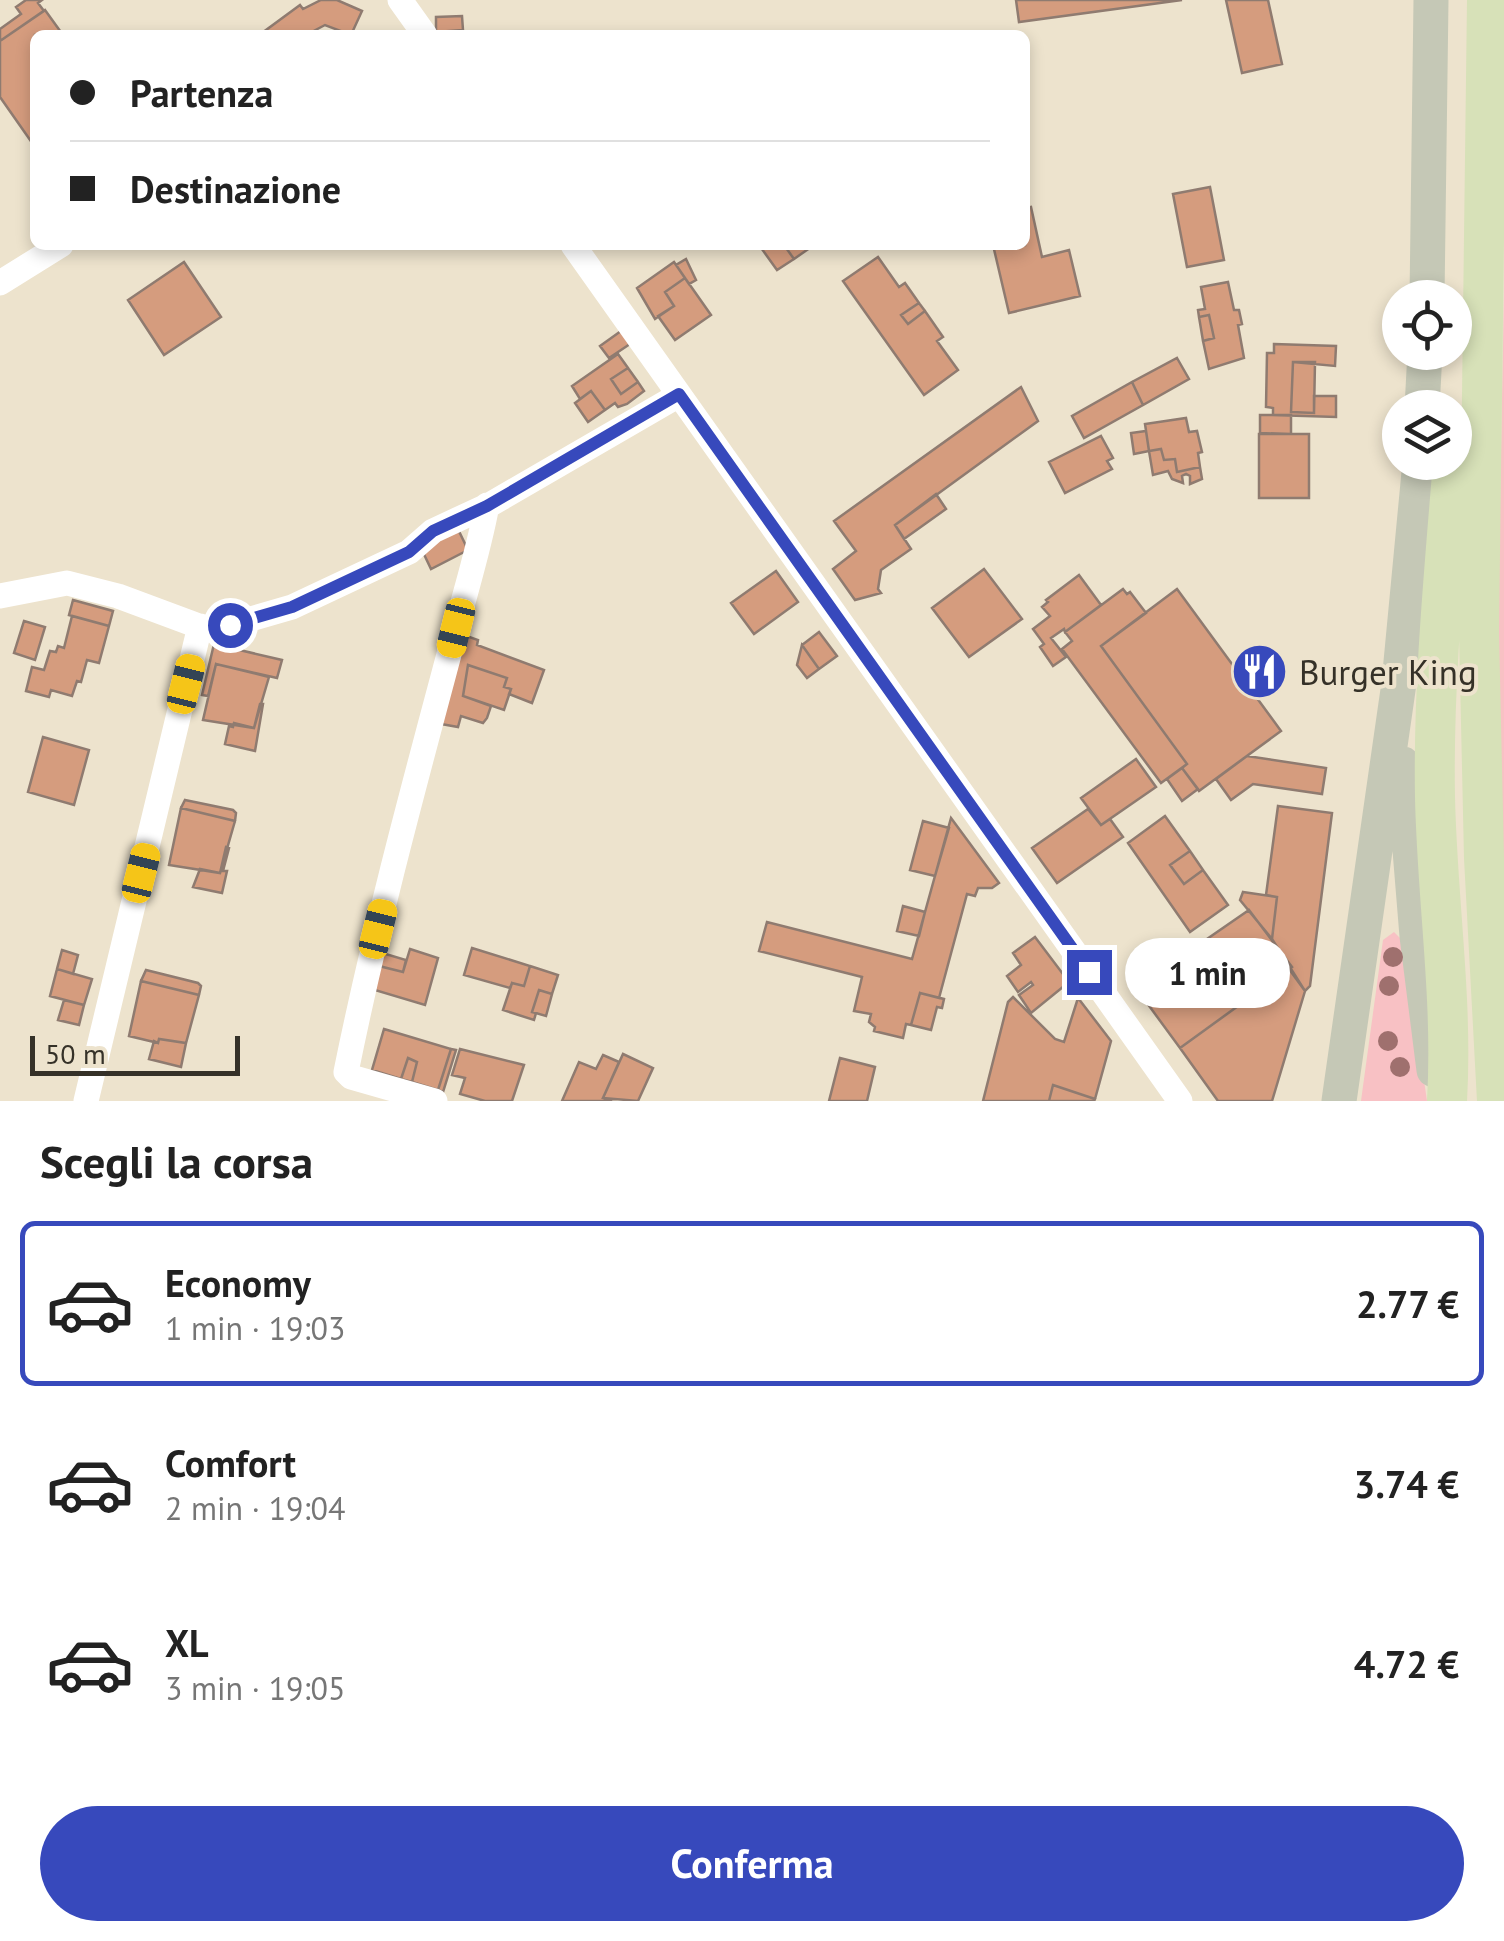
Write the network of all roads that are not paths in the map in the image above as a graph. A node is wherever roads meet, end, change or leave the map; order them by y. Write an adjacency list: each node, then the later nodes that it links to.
1 (400, 0): 4 (street)
2 (1431, 0): 7 (street)
3 (1485, 0): 9 (main road); 23 (main road)
4 (419, 30)
5 (53, 250): 8 (street)
6 (577, 250): 10 (street)
7 (1427, 280)
8 (0, 283)
9 (1459, 390)
10 (679, 394): 13 (street); 19 (street)
11 (1418, 480): 16 (street)
12 (1452, 480): 22 (main road)
13 (487, 506): 15 (street); 18 (street)
14 (0, 596): 15 (street)
15 (200, 626): 17 (street)
16 (1400, 683): 20 (street); 21 (street)
17 (86, 1101)
18 (435, 1101)
19 (1180, 1101)
20 (1340, 1101)
21 (1438, 1101)
22 (1447, 1101)
23 (1497, 1101)

